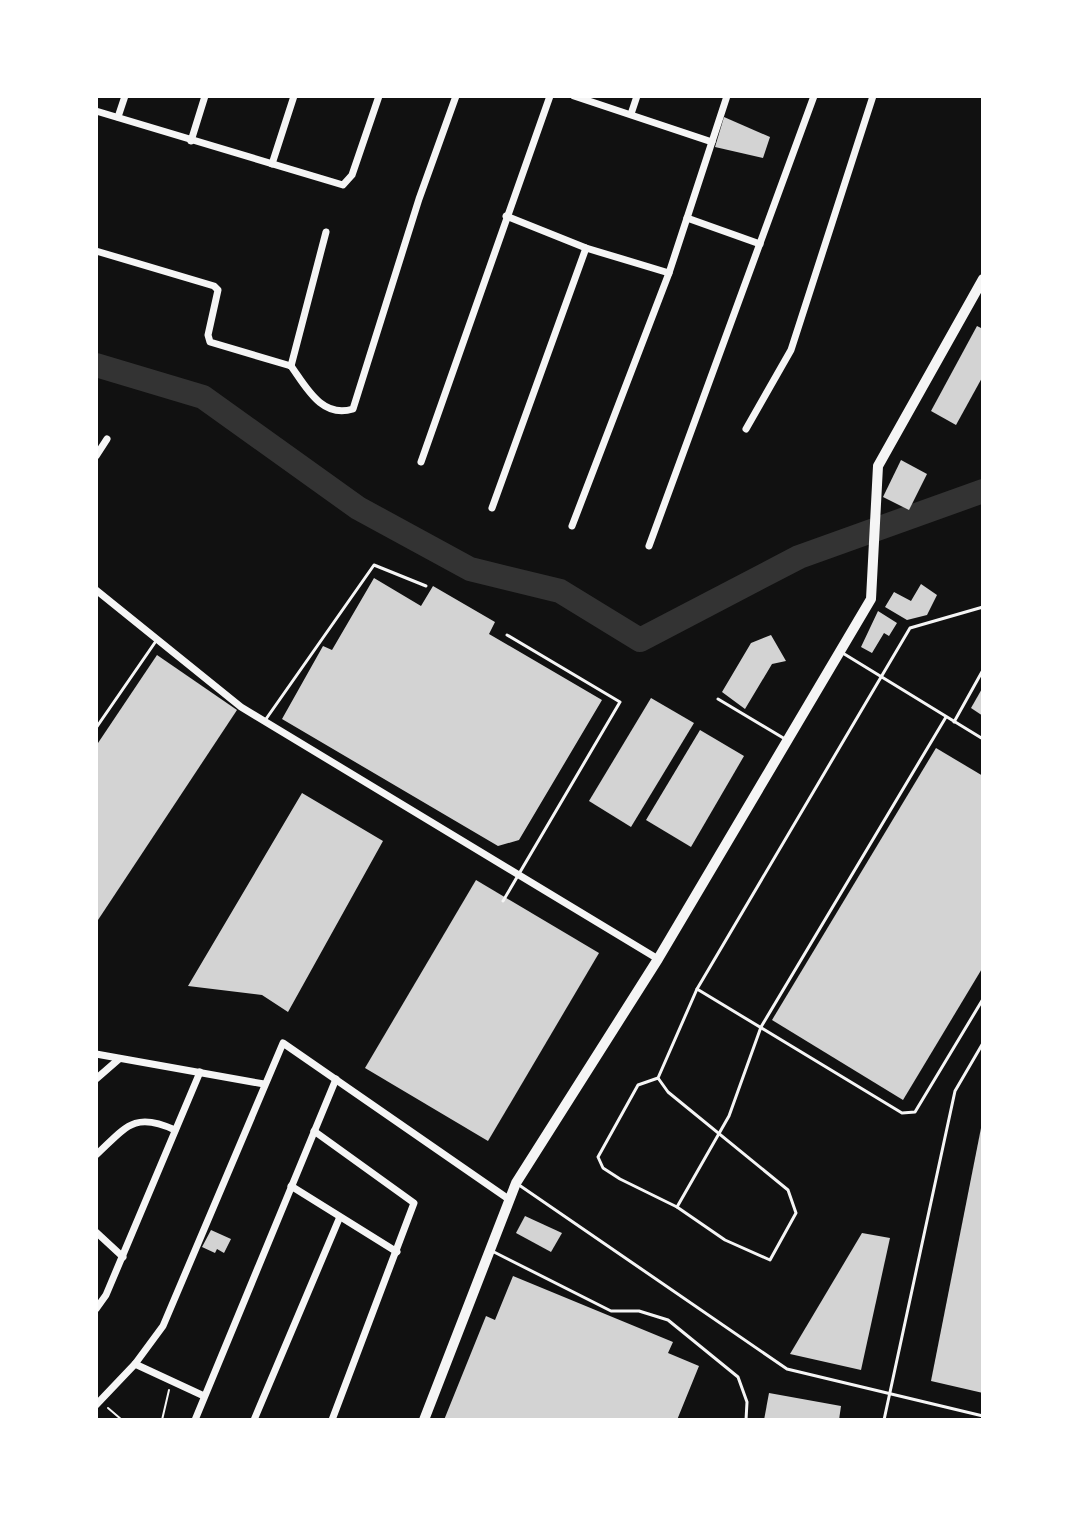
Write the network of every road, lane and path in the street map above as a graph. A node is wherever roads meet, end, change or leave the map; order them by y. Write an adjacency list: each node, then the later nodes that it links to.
1 (125, 96): 14 (street)
2 (205, 96): 15 (street)
3 (294, 96): 17 (street)
4 (379, 96): 17 (street)
5 (456, 96): 26 (street)
6 (550, 96): 18 (street)
7 (574, 96): 13 (street)
8 (637, 96): 13 (street)
9 (727, 96): 16 (street)
10 (814, 96): 21 (street)
11 (873, 96): 27 (street)
12 (96, 111): 14 (street)
13 (631, 114): 16 (street)
14 (118, 117): 15 (street)
15 (191, 141): 17 (street)
16 (712, 142): 19 (street)
17 (272, 164)
18 (506, 216): 22 (street); 30 (street)
19 (687, 218): 21 (street); 24 (street)
20 (326, 232): 26 (street)
21 (760, 244): 33 (street)
22 (586, 248): 24 (street); 31 (street)
23 (96, 251): 26 (street)
24 (669, 273): 32 (street)
25 (983, 279): 39 (main road)
26 (291, 366)
27 (746, 429)
28 (107, 439): 29 (street)
29 (96, 456)
30 (421, 462)
31 (492, 508)
32 (572, 526)
33 (649, 546)
34 (426, 586): 44 (lane)
35 (96, 590): 38 (street)
36 (983, 607): 41 (lane)
37 (507, 635): 49 (lane)
38 (156, 641): 44 (street); 46 (lane)
39 (841, 652): 41 (lane); 48 (main road)
40 (983, 670): 45 (lane)
41 (881, 677): 43 (lane); 52 (lane)
42 (718, 699): 48 (lane)
43 (946, 717): 45 (lane); 54 (lane)
44 (264, 721): 49 (street)
45 (954, 722): 47 (lane)
46 (96, 728)
47 (983, 739)
48 (788, 741): 51 (main road)
49 (519, 874): 50 (lane); 51 (street)
50 (503, 901)
51 (658, 959): 67 (main road)
52 (697, 989): 54 (lane); 59 (lane)
53 (983, 999): 54 (lane)
54 (761, 1027): 65 (lane)
55 (983, 1043): 79 (lane)
56 (96, 1054): 57 (street)
57 (119, 1059): 58 (street); 60 (street)
58 (200, 1072): 62 (street); 63 (street)
59 (658, 1078): 65 (lane); 70 (lane)
60 (96, 1079)
61 (336, 1079): 62 (street); 64 (street); 69 (street)
62 (264, 1084): 77 (street)
63 (175, 1130): 66 (street); 75 (street)
64 (314, 1131): 68 (street); 74 (street)
65 (720, 1136): 70 (lane); 70 (lane)
66 (96, 1155)
67 (516, 1183): 69 (main road); 79 (lane)
68 (291, 1186): 71 (street); 80 (street)
69 (510, 1200): 73 (main road)
70 (677, 1207)
71 (339, 1219): 74 (street); 88 (street)
72 (96, 1232): 75 (street)
73 (492, 1251): 90 (main road); 91 (lane)
74 (397, 1252): 89 (street)
75 (123, 1257): 76 (street)
76 (96, 1309)
77 (135, 1364): 78 (street); 81 (street)
78 (171, 1381): 80 (street); 86 (path)
79 (889, 1395): 83 (lane); 92 (lane)
80 (204, 1396): 87 (street)
81 (98, 1403): 82 (path)
82 (117, 1416): 84 (path); 85 (path)
83 (983, 1416)
84 (114, 1420)
85 (122, 1420)
86 (162, 1420)
87 (195, 1420)
88 (254, 1420)
89 (332, 1420)
90 (424, 1420)
91 (746, 1420)
92 (884, 1420)

